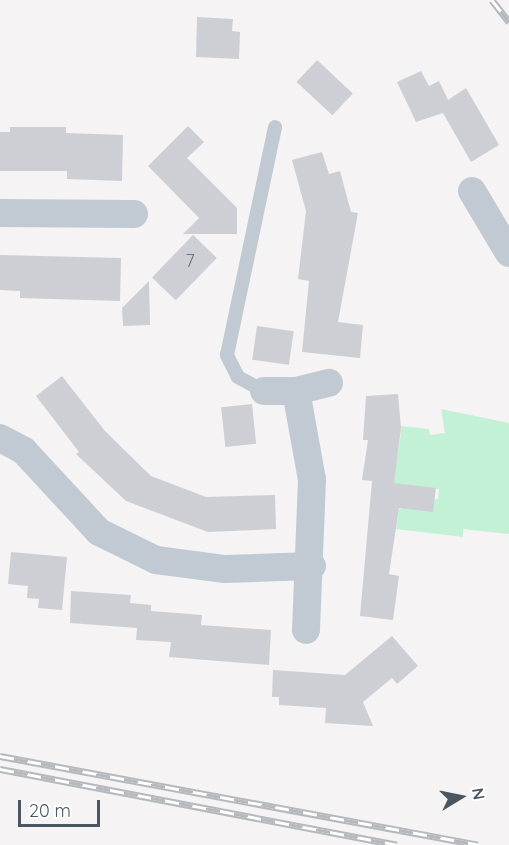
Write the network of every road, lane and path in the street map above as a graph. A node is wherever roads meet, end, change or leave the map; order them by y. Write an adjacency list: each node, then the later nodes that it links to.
1 (275, 127): 7 (lane)
2 (472, 191): 5 (street)
3 (0, 213): 4 (street)
4 (134, 214)
5 (509, 253)
6 (329, 383): 8 (street)
7 (264, 391): 8 (street)
8 (296, 391): 10 (street)
9 (0, 438): 10 (street)
10 (312, 566): 11 (street)
11 (306, 630)

